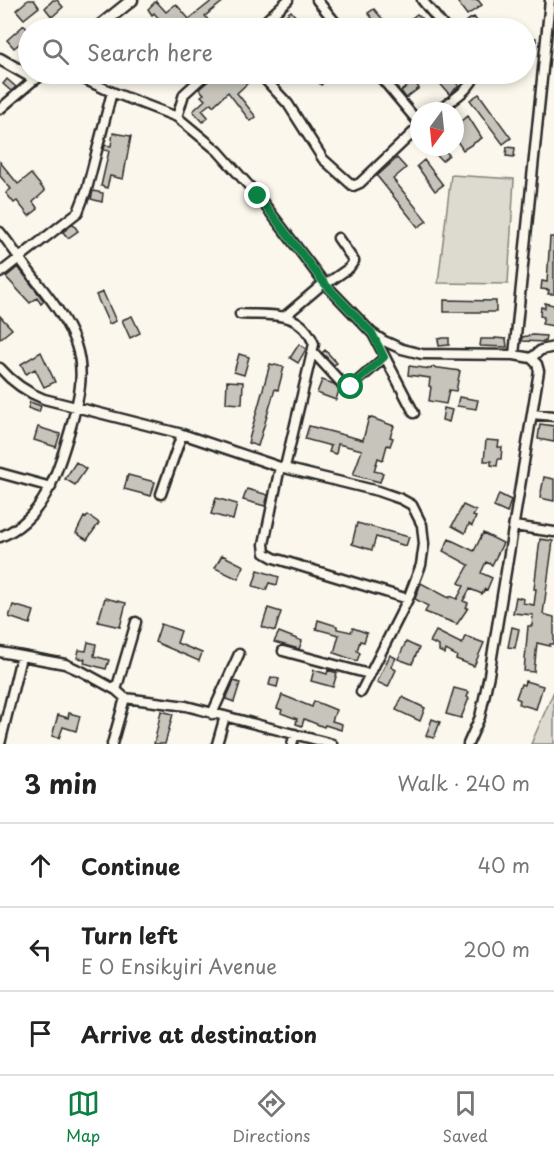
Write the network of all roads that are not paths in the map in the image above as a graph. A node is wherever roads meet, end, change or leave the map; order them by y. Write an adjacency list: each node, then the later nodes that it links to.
1 (132, 0): 6 (street)
2 (288, 0): 7 (street)
3 (317, 0): 8 (street)
4 (422, 0): 9 (street)
5 (550, 0): 34 (street)
6 (110, 18)
7 (269, 18)
8 (332, 18)
9 (437, 18)
10 (0, 59): 11 (street)
11 (18, 67)
12 (29, 84): 20 (street)
13 (95, 84): 18 (street)
14 (195, 84): 22 (street)
15 (269, 84): 23 (street)
16 (386, 84): 21 (street)
17 (471, 84): 19 (street)
18 (112, 92): 22 (street); 26 (street)
19 (449, 102)
20 (0, 109)
21 (410, 114)
22 (177, 117): 28 (street)
23 (410, 134)
24 (0, 232): 26 (street)
25 (338, 238): 28 (street)
26 (19, 257): 27 (street); 38 (street)
27 (0, 273)
28 (325, 284): 30 (street); 31 (street)
29 (240, 314): 30 (street)
30 (284, 317): 33 (street)
31 (372, 333): 34 (street); 35 (street)
32 (554, 347): 36 (street)
33 (313, 352): 35 (street); 43 (street)
34 (514, 355): 36 (street)
35 (384, 357): 39 (street)
36 (531, 358): 40 (street)
37 (0, 368): 38 (street)
38 (76, 408): 42 (street); 45 (street)
39 (414, 413)
40 (532, 414): 41 (street); 47 (street)
41 (554, 416)
42 (182, 434): 43 (street); 46 (street)
43 (283, 467): 50 (street); 50 (street)
44 (0, 473): 45 (street)
45 (51, 487): 49 (street)
46 (161, 494)
47 (514, 526): 48 (street); 68 (street)
48 (554, 532)
49 (0, 537)
50 (408, 599): 56 (street)
51 (136, 622): 57 (street)
52 (284, 651): 56 (street)
53 (0, 652): 55 (street)
54 (239, 654): 60 (street)
55 (21, 657): 57 (street); 63 (street)
56 (369, 674): 58 (street)
57 (116, 690): 59 (street)
58 (361, 692)
59 (124, 698): 60 (street); 64 (street)
60 (212, 714): 61 (street)
61 (225, 716): 62 (street); 65 (street)
62 (295, 734): 66 (street); 67 (street)
63 (0, 744)
64 (112, 744)
65 (217, 744)
66 (292, 744)
67 (332, 744)
68 (468, 744)

